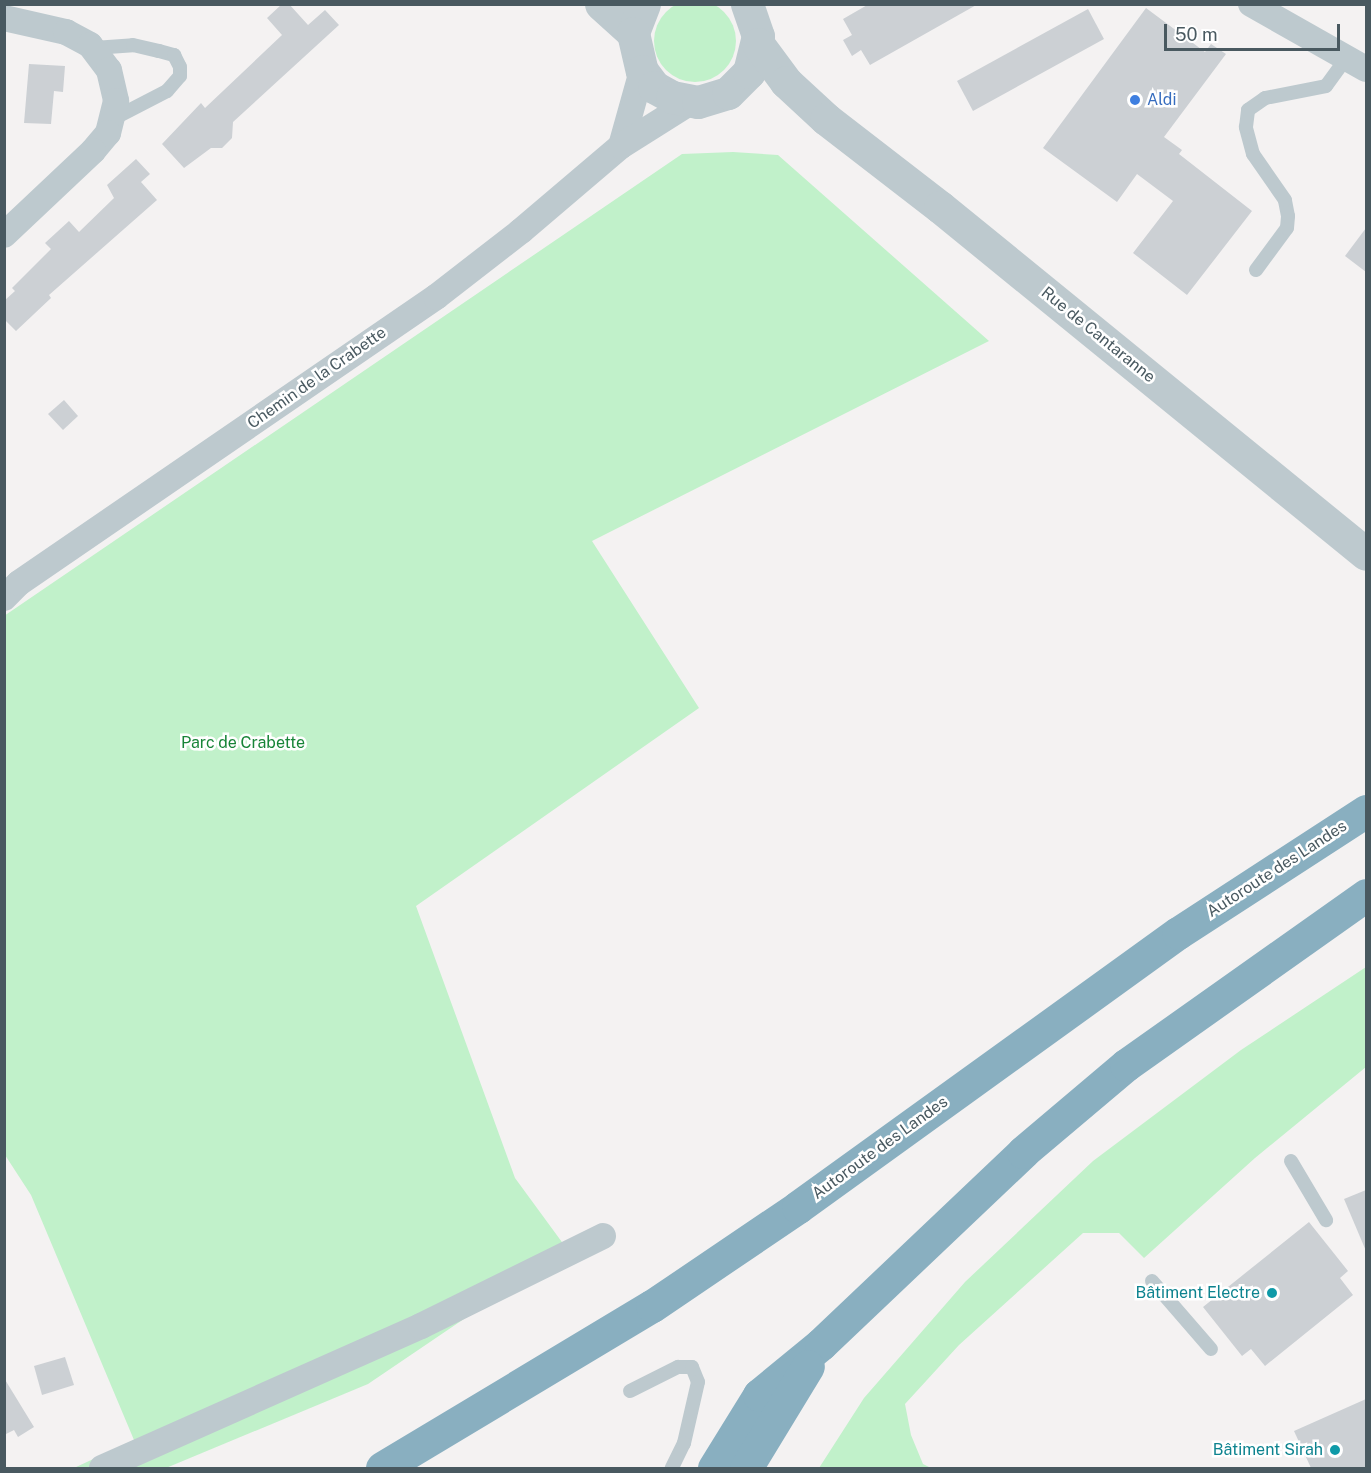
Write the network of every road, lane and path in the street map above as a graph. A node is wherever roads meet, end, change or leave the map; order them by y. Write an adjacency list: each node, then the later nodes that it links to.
1 (602, 4): 5 (street)
2 (1251, 4): 7 (street)
3 (4, 18): 6 (street)
4 (754, 18): 9 (street); 12 (street, Rue de Cantaranne)
5 (638, 19): 8 (street)
6 (94, 48): 11 (street); 11 (lane)
7 (1356, 64): 15 (lane)
8 (642, 71): 10 (street); 13 (street)
9 (728, 93): 10 (street); 12 (street, Rue de Cantaranne)
10 (691, 102): 13 (street, Chemin de la Crabette)
11 (113, 119): 14 (street)
12 (826, 119): 16 (street, Rue de Cantaranne)
13 (621, 146): 17 (street, Chemin de la Crabette)
14 (4, 235)
15 (1256, 270)
16 (1366, 554)
17 (4, 598)
18 (1366, 811): 28 (highway, Autoroute des Landes)
19 (1366, 895): 24 (highway)
20 (1291, 1161): 21 (lane)
21 (1326, 1220)
22 (603, 1236): 27 (street)
23 (1152, 1281): 25 (lane)
24 (821, 1344): 30 (highway); 31 (highway)
25 (1211, 1349)
26 (630, 1391): 29 (lane)
27 (102, 1468)
28 (382, 1468)
29 (672, 1468)
30 (714, 1468)
31 (746, 1468)

